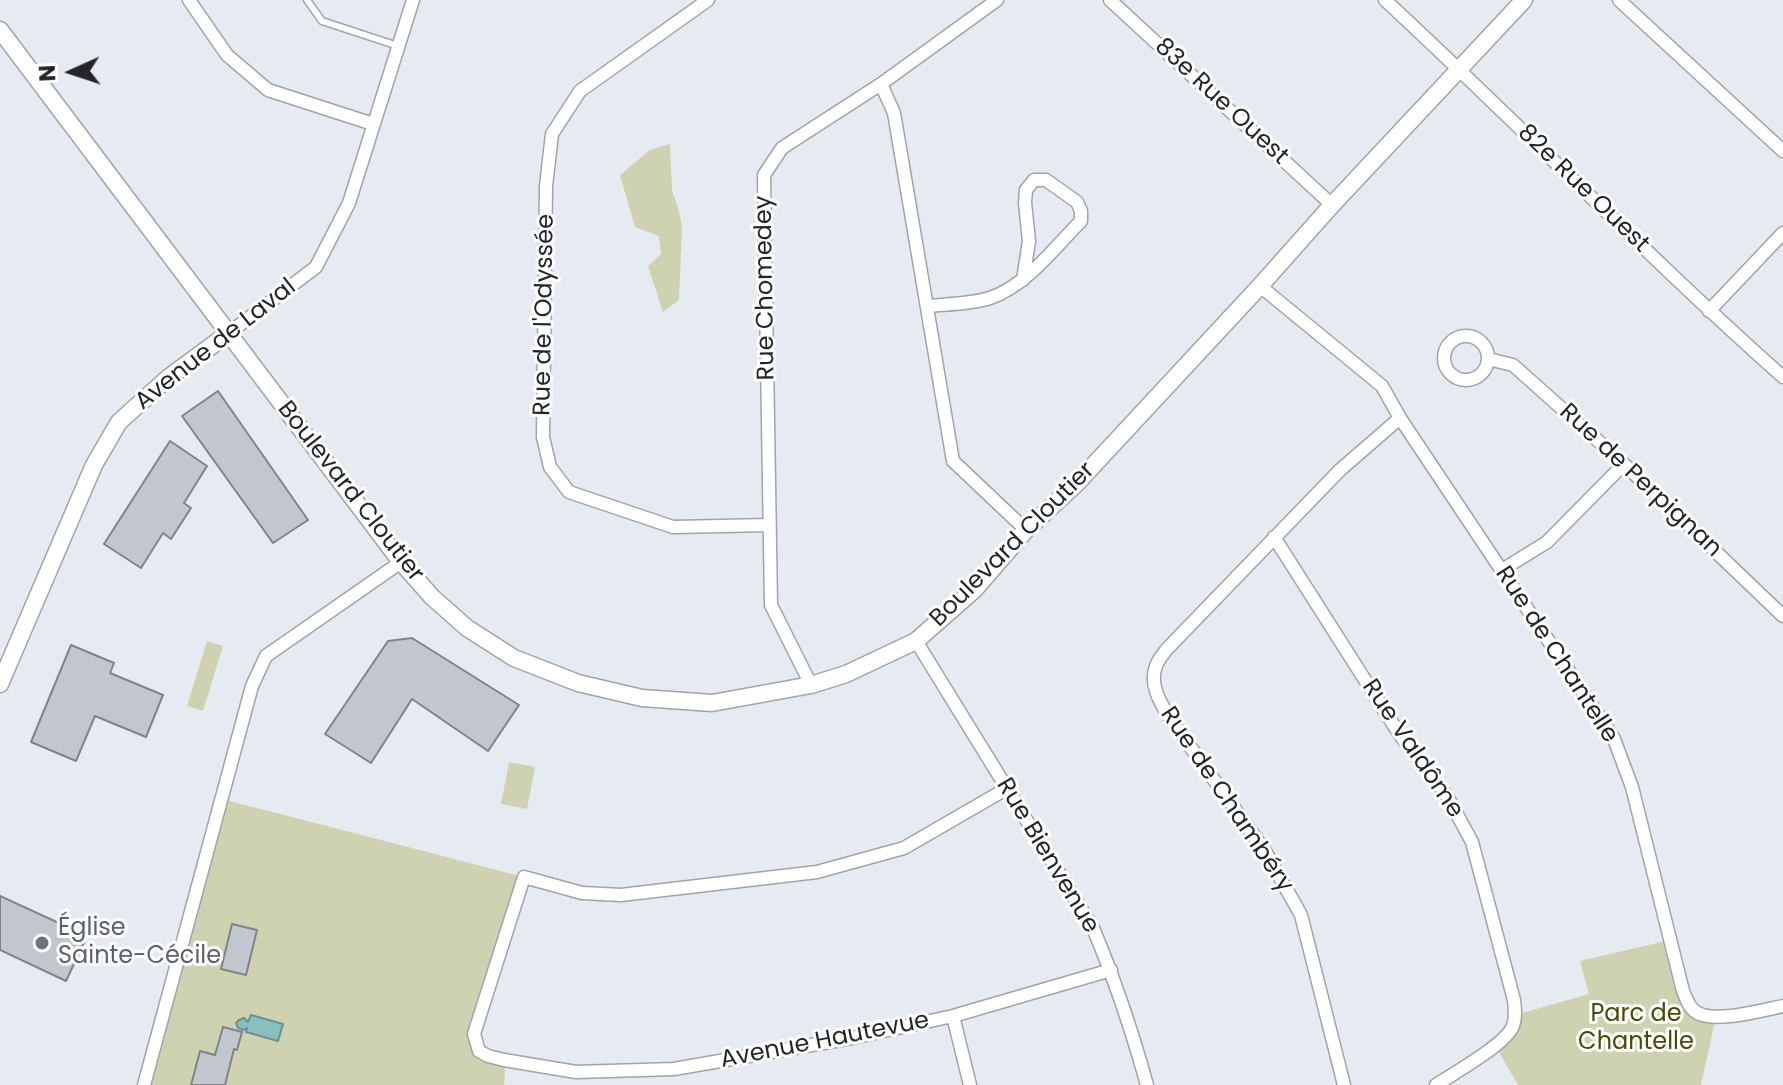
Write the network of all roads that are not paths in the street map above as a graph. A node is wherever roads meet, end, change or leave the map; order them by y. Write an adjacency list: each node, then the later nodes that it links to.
1 (189, 0): 14 (street)
2 (307, 0): 11 (lane)
3 (413, 0): 11 (street, Avenue de Laval)
4 (708, 0): 27 (street, Rue de l'Odyssée)
5 (997, 0): 13 (street, Rue Chomedey)
6 (1110, 0): 16 (street, 83e Rue Ouest)
7 (1385, 0): 12 (street, 82e Rue Ouest)
8 (1524, 0): 12 (street, Boulevard Cloutier)
9 (1619, 0): 15 (street)
10 (0, 30): 22 (street, Boulevard Cloutier)
11 (398, 46): 14 (street, Avenue de Laval)
12 (1459, 69): 16 (street, Boulevard Cloutier); 21 (street, 82e Rue Ouest)
13 (881, 84): 20 (street); 27 (street, Rue Chomedey)
14 (373, 124): 22 (street, Avenue de Laval)
15 (1783, 151)
16 (1332, 205): 19 (street, Boulevard Cloutier)
17 (1783, 233): 21 (street)
18 (1023, 280): 18 (street); 20 (street)
19 (1260, 286): 25 (street, Rue de Chantelle); 28 (street, Boulevard Cloutier)
20 (928, 306): 28 (street)
21 (1709, 311): 24 (street, 82e Rue Ouest)
22 (229, 333): 30 (street, Boulevard Cloutier); 34 (street, Avenue de Laval)
23 (1488, 359): 26 (street, Rue de Perpignan)
24 (1783, 377)
25 (1400, 418): 29 (street, Rue de Chambéry); 31 (street, Rue de Chantelle)
26 (1624, 464): 31 (street); 32 (street, Rue de Perpignan)
27 (769, 525): 35 (street, Rue Chomedey)
28 (1026, 530): 33 (street, Boulevard Cloutier)
29 (1274, 537): 43 (street, Rue de Chambéry); 44 (street, Rue Valdôme)
30 (401, 562): 35 (street, Boulevard Cloutier); 40 (street)
31 (1502, 570): 38 (street, Rue de Chantelle)
32 (1783, 616)
33 (916, 641): 35 (street, Boulevard Cloutier); 36 (street, Rue Bienvenue)
34 (0, 684)
35 (811, 685)
36 (1006, 789): 37 (street, Rue Bienvenue); 39 (street, Avenue Hautevue)
37 (1111, 970): 39 (street, Avenue Hautevue); 42 (street, Rue Bienvenue)
38 (1783, 1006)
39 (953, 1016): 41 (street)
40 (144, 1085)
41 (970, 1085)
42 (1147, 1085)
43 (1344, 1085)
44 (1436, 1085)

